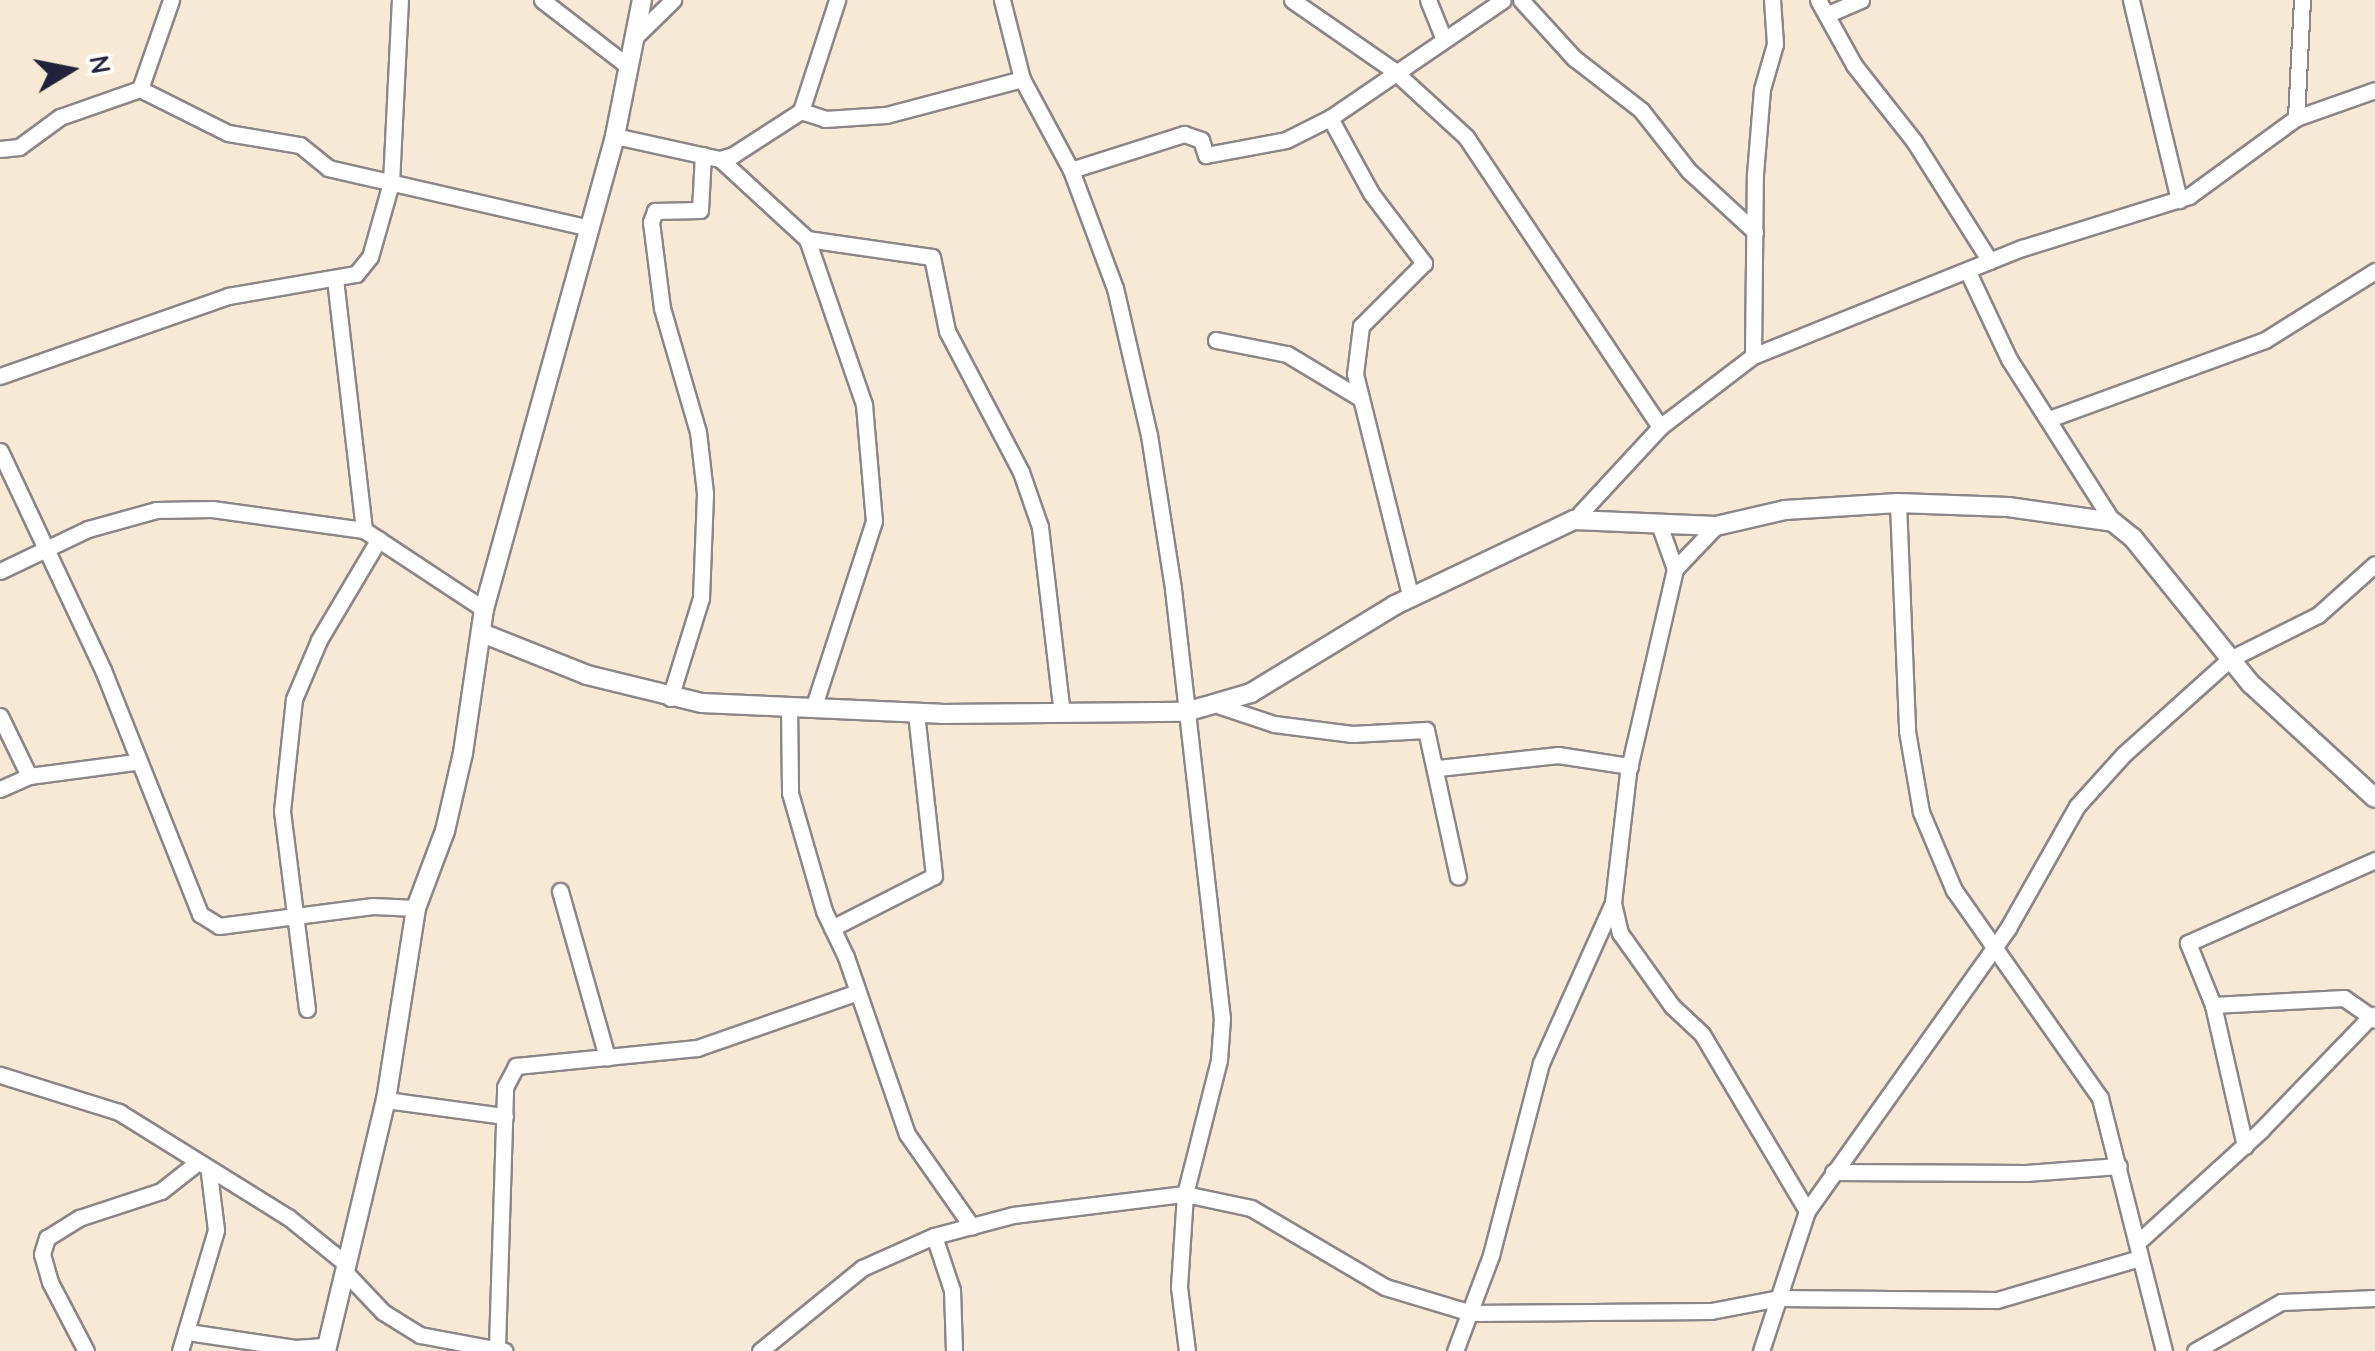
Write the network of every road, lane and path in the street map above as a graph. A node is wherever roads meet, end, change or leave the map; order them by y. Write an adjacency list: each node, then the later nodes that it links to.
1 (171, 0): 23 (street)
2 (400, 0): 33 (street)
3 (542, 0): 20 (street)
4 (642, 0): 18 (street)
5 (672, 0): 18 (street)
6 (838, 0): 25 (street)
7 (1002, 0): 22 (street)
8 (1292, 0): 21 (street)
9 (1428, 0): 19 (street)
10 (1503, 0): 19 (street)
11 (1521, 0): 36 (street)
12 (1772, 0): 36 (street)
13 (1818, 0): 17 (street)
14 (1861, 0): 17 (street)
15 (2131, 0): 34 (street)
16 (2302, 0): 27 (street)
17 (1828, 14): 38 (street)
18 (636, 36): 20 (street)
19 (1442, 37): 21 (street)
20 (630, 67): 28 (street)
21 (1393, 70): 26 (street); 47 (street)
22 (1022, 79): 25 (street); 32 (street)
23 (140, 89): 29 (street); 33 (street)
24 (2375, 90): 27 (street)
25 (801, 111): 31 (street)
26 (1330, 118): 32 (street); 45 (street)
27 (2296, 118): 34 (street)
28 (615, 136): 30 (street); 35 (street)
29 (0, 148)
30 (702, 155): 31 (street); 64 (street)
31 (720, 159): 37 (street)
32 (1071, 170): 68 (street)
33 (391, 183): 35 (street); 41 (street)
34 (2179, 200): 38 (street)
35 (589, 228): 61 (street)
36 (1756, 232): 43 (street)
37 (808, 239): 66 (street); 70 (street)
38 (1990, 261): 40 (street)
39 (2375, 271): 46 (street)
40 (1968, 272): 43 (street); 46 (street)
41 (335, 279): 44 (street); 54 (street)
42 (1216, 340): 45 (street)
43 (1753, 356): 47 (street)
44 (0, 376)
45 (1360, 398): 60 (street)
46 (2048, 419): 51 (street)
47 (1660, 427): 50 (street)
48 (0, 451): 56 (street)
49 (1898, 502): 51 (street); 53 (street); 85 (street)
50 (1574, 520): 52 (street); 60 (street)
51 (2113, 522): 63 (street)
52 (1659, 524): 53 (street); 58 (street)
53 (1716, 526): 58 (street)
54 (364, 530): 55 (street); 56 (street)
55 (379, 539): 61 (street); 83 (street)
56 (42, 547): 59 (street); 72 (street)
57 (2375, 564): 63 (street)
58 (1674, 569): 73 (street)
59 (0, 571)
60 (1410, 598): 67 (street)
61 (484, 609): 62 (street)
62 (482, 633): 64 (street); 82 (street)
63 (2230, 659): 77 (street); 85 (street)
64 (670, 698): 65 (street)
65 (790, 706): 66 (street); 84 (street)
66 (814, 706): 69 (street)
67 (1220, 706): 68 (street); 74 (street)
68 (1186, 712): 70 (street); 98 (street)
69 (916, 714): 70 (street); 84 (street)
70 (1062, 714)
71 (0, 716): 75 (street)
72 (136, 762): 75 (street); 83 (street)
73 (1630, 766): 74 (street); 81 (street)
74 (1438, 768): 79 (street)
75 (29, 776): 76 (street)
76 (0, 789)
77 (2375, 798)
78 (2375, 860): 87 (street)
79 (1458, 877)
80 (560, 892): 90 (street)
81 (1614, 903): 99 (street); 106 (street)
82 (416, 908): 83 (street); 92 (street)
83 (292, 915): 88 (street)
84 (832, 928): 86 (street)
85 (1997, 943): 95 (street); 97 (street)
86 (858, 992): 90 (street); 100 (street)
87 (2213, 1005): 89 (street); 94 (street)
88 (307, 1009)
89 (2373, 1017): 94 (street)
90 (607, 1057): 93 (street)
91 (0, 1075): 96 (street)
92 (386, 1100): 93 (street); 103 (street)
93 (505, 1116): 109 (street)
94 (2245, 1146): 102 (street)
95 (2119, 1166): 97 (street); 102 (street)
96 (203, 1168): 103 (street); 107 (street); 110 (street)
97 (1833, 1172): 99 (street)
98 (1185, 1194): 100 (street); 106 (street); 114 (street)
99 (1807, 1211): 104 (street)
100 (972, 1227): 101 (street)
101 (934, 1236): 112 (street); 113 (street)
102 (2138, 1250): 104 (street); 117 (street)
103 (346, 1268): 108 (street); 109 (street)
104 (1779, 1298): 106 (street); 116 (street)
105 (2375, 1298): 118 (street)
106 (1472, 1313): 115 (street)
107 (188, 1332): 108 (street); 111 (street)
108 (327, 1348)
109 (502, 1349)
110 (86, 1351)
111 (180, 1351)
112 (760, 1351)
113 (954, 1351)
114 (1187, 1351)
115 (1455, 1351)
116 (1762, 1351)
117 (2164, 1351)
118 (2195, 1351)

